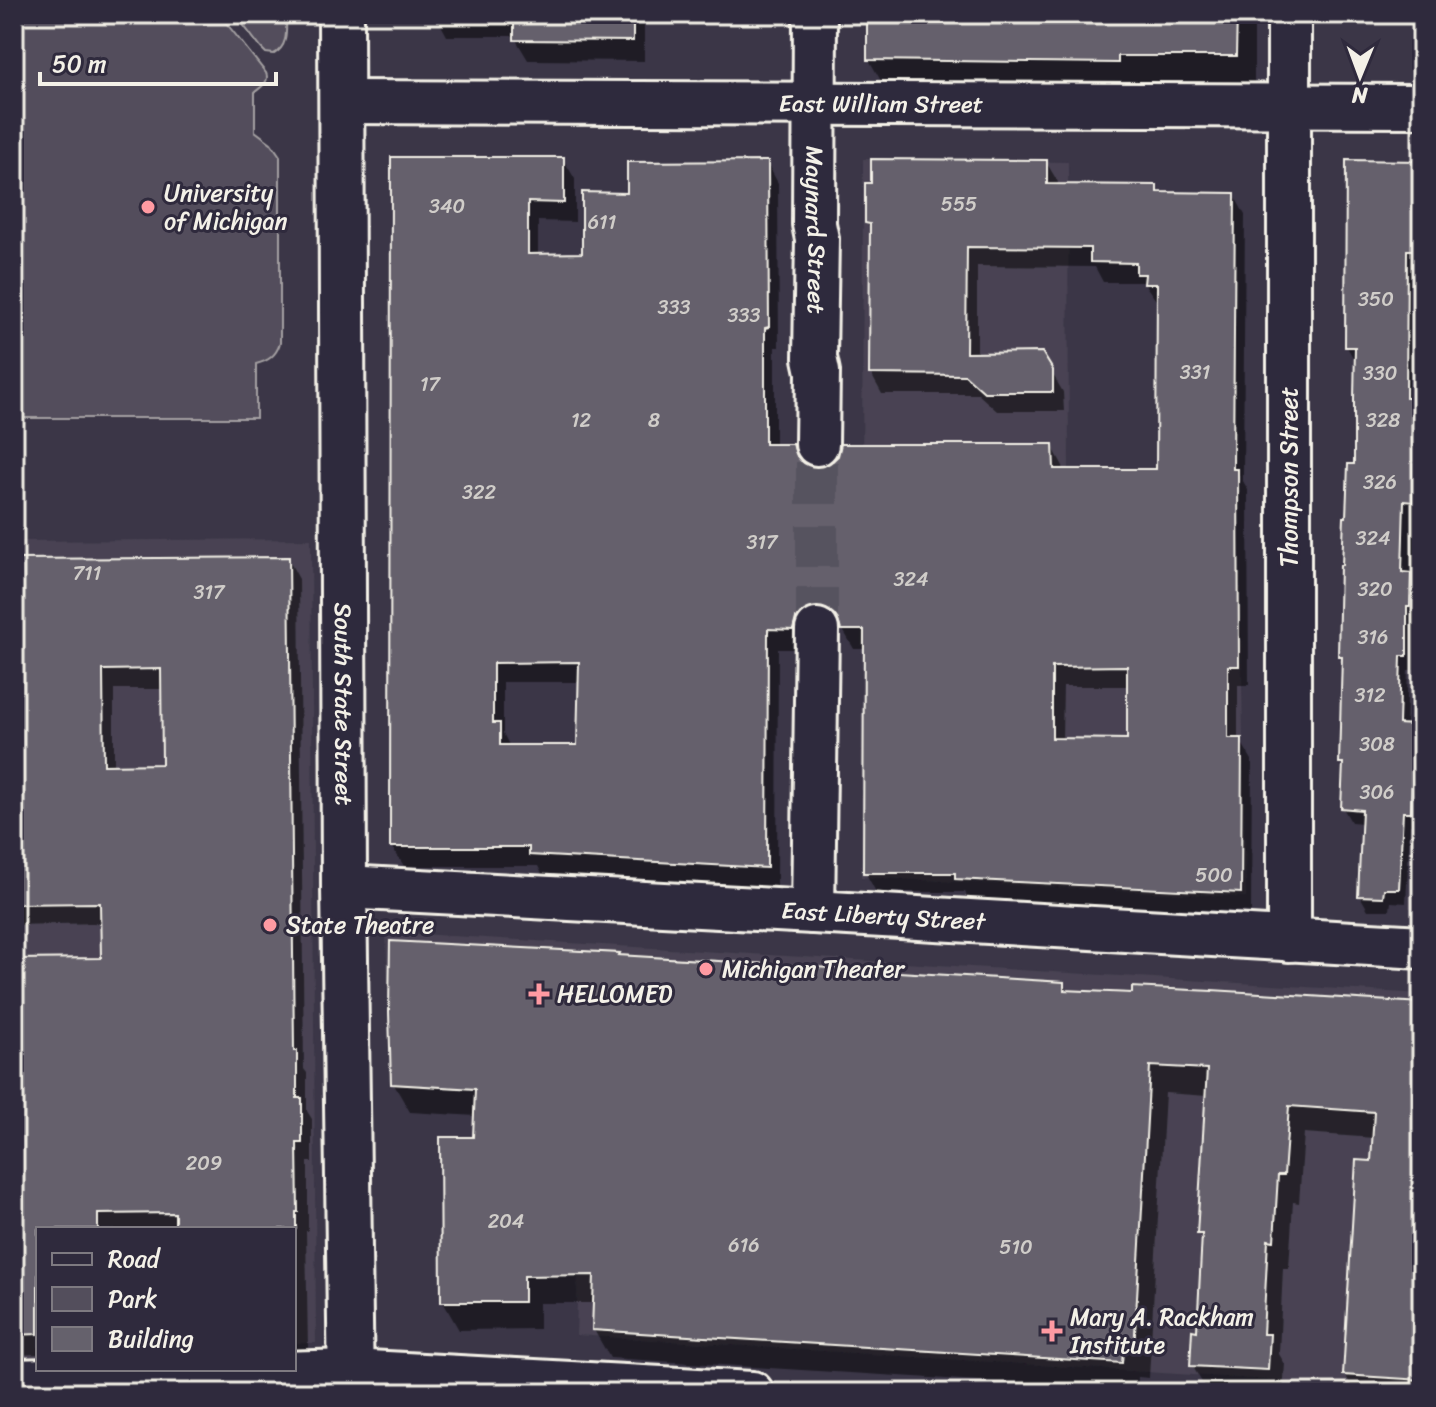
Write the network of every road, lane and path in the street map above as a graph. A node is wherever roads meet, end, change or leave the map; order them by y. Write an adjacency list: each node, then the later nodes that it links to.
1 (341, 14): 4 (main road, South State Street)
2 (815, 14): 5 (street, Maynard Street)
3 (1289, 14): 7 (street, Thompson Street)
4 (341, 102): 5 (street, East William Street); 10 (main road, South State Street)
5 (814, 104): 7 (street, East William Street); 8 (street, Maynard Street)
6 (1422, 106): 7 (street, East William Street)
7 (1289, 107): 12 (street, Thompson Street)
8 (817, 444)
9 (817, 630): 11 (street)
10 (344, 887): 11 (street, East Liberty Street); 15 (main road, South State Street)
11 (813, 912): 12 (street, East Liberty Street)
12 (1289, 940): 13 (street, East Liberty Street)
13 (1422, 947)
14 (14, 1381): 15 (street)
15 (350, 1382): 16 (street)
16 (752, 1393)

